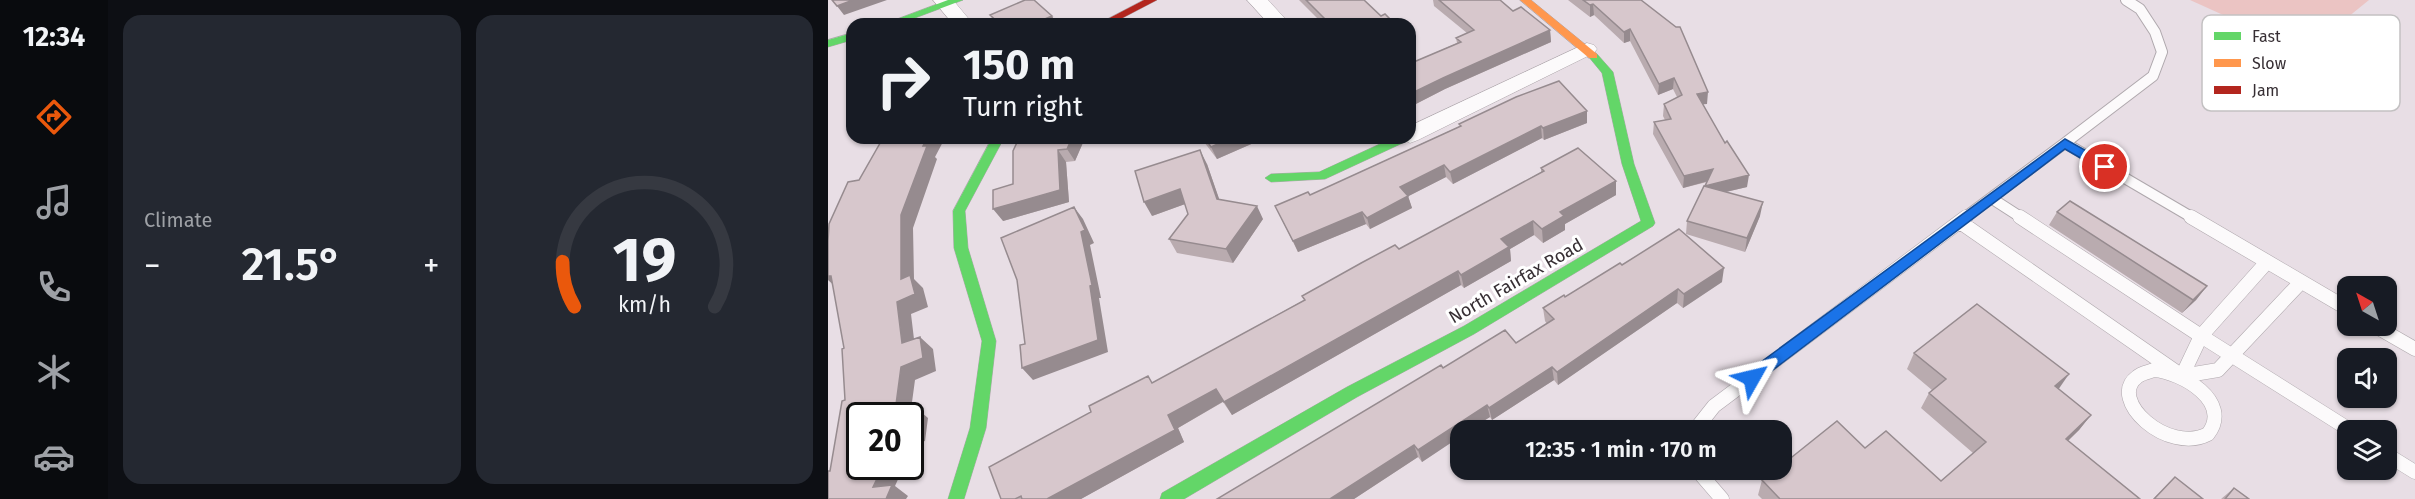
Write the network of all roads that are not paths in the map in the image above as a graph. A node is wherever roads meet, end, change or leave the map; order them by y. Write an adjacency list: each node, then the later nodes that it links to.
1 (1152, 0): 8 (street)
2 (1257, 0): 9 (street)
3 (1525, 0): 12 (street, North Fairfax Road)
4 (2126, 0): 14 (lane)
5 (949, 1): 6 (street); 7 (street)
6 (905, 18)
7 (959, 18)
8 (1115, 18)
9 (1274, 18)
10 (846, 38): 11 (street)
11 (828, 45)
12 (1587, 49): 13 (street); 34 (street, North Fairfax Road)
13 (1416, 130)
14 (2065, 143): 18 (lane); 20 (lane)
15 (995, 144): 33 (street)
16 (1387, 144): 17 (street)
17 (1271, 178)
18 (1991, 198): 19 (lane); 23 (lane)
19 (1960, 222): 27 (lane); 28 (lane)
20 (2267, 262): 21 (lane); 23 (lane)
21 (2301, 282): 22 (lane); 26 (lane)
22 (2337, 303)
23 (2201, 336): 26 (lane); 27 (lane)
24 (2392, 336): 25 (lane)
25 (2415, 349)
26 (2233, 355): 27 (lane); 29 (lane)
27 (2182, 376): 27 (lane)
28 (1703, 420)
29 (2337, 422)
30 (2397, 461): 31 (lane)
31 (2415, 472)
32 (1706, 480): 35 (lane)
33 (956, 499)
34 (1168, 499)
35 (1722, 499)

